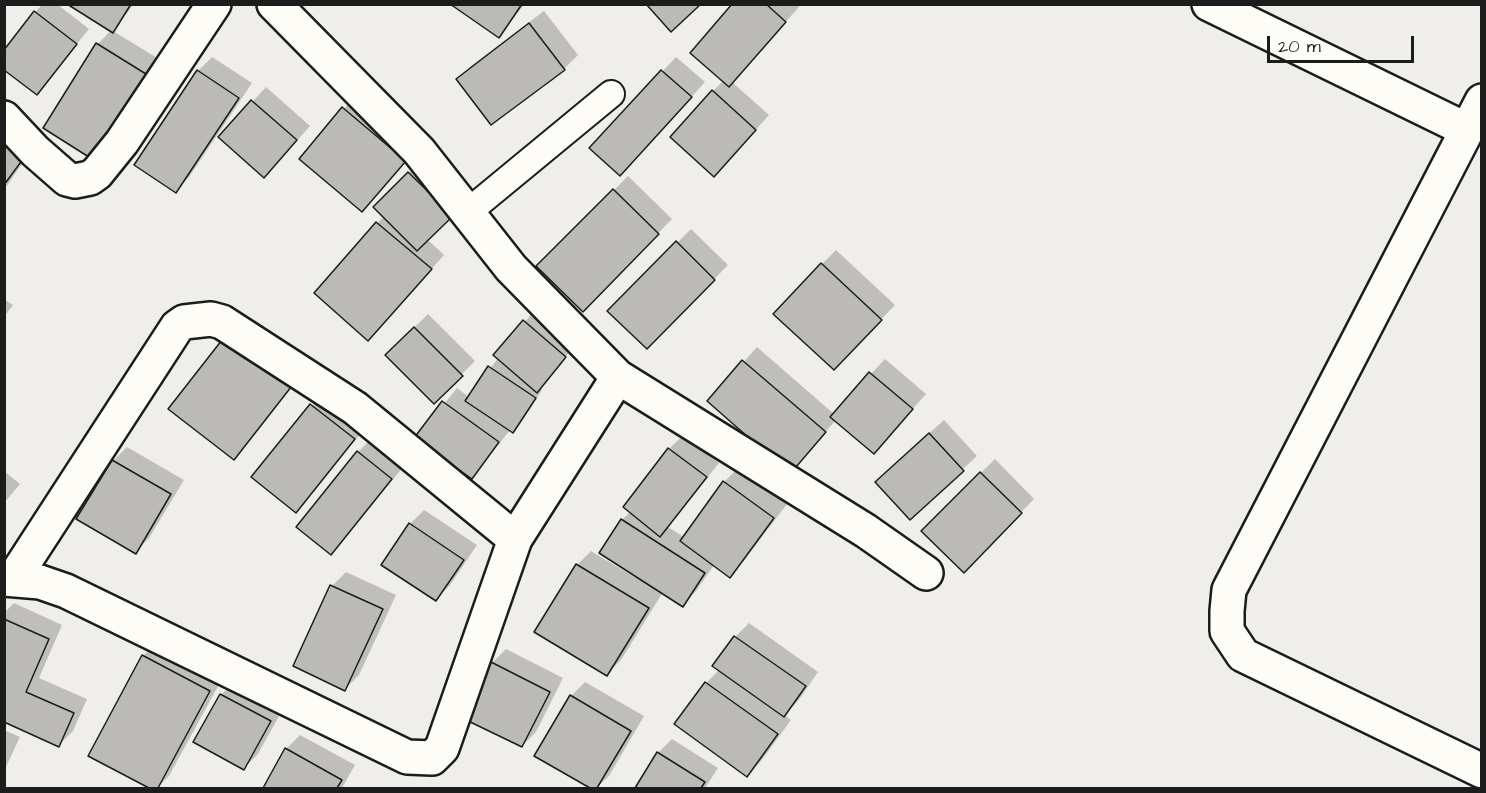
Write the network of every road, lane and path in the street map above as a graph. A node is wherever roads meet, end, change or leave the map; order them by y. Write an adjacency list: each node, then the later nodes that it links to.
1 (214, 4): 6 (street)
2 (274, 4): 8 (street)
3 (1209, 4): 7 (street)
4 (611, 94): 8 (lane)
5 (1482, 101): 7 (street)
6 (4, 118)
7 (1465, 129): 13 (street)
8 (468, 212): 9 (street)
9 (618, 377): 10 (street); 11 (street)
10 (515, 538): 12 (street); 12 (street)
11 (926, 573)
12 (8, 585)
13 (1482, 771)

